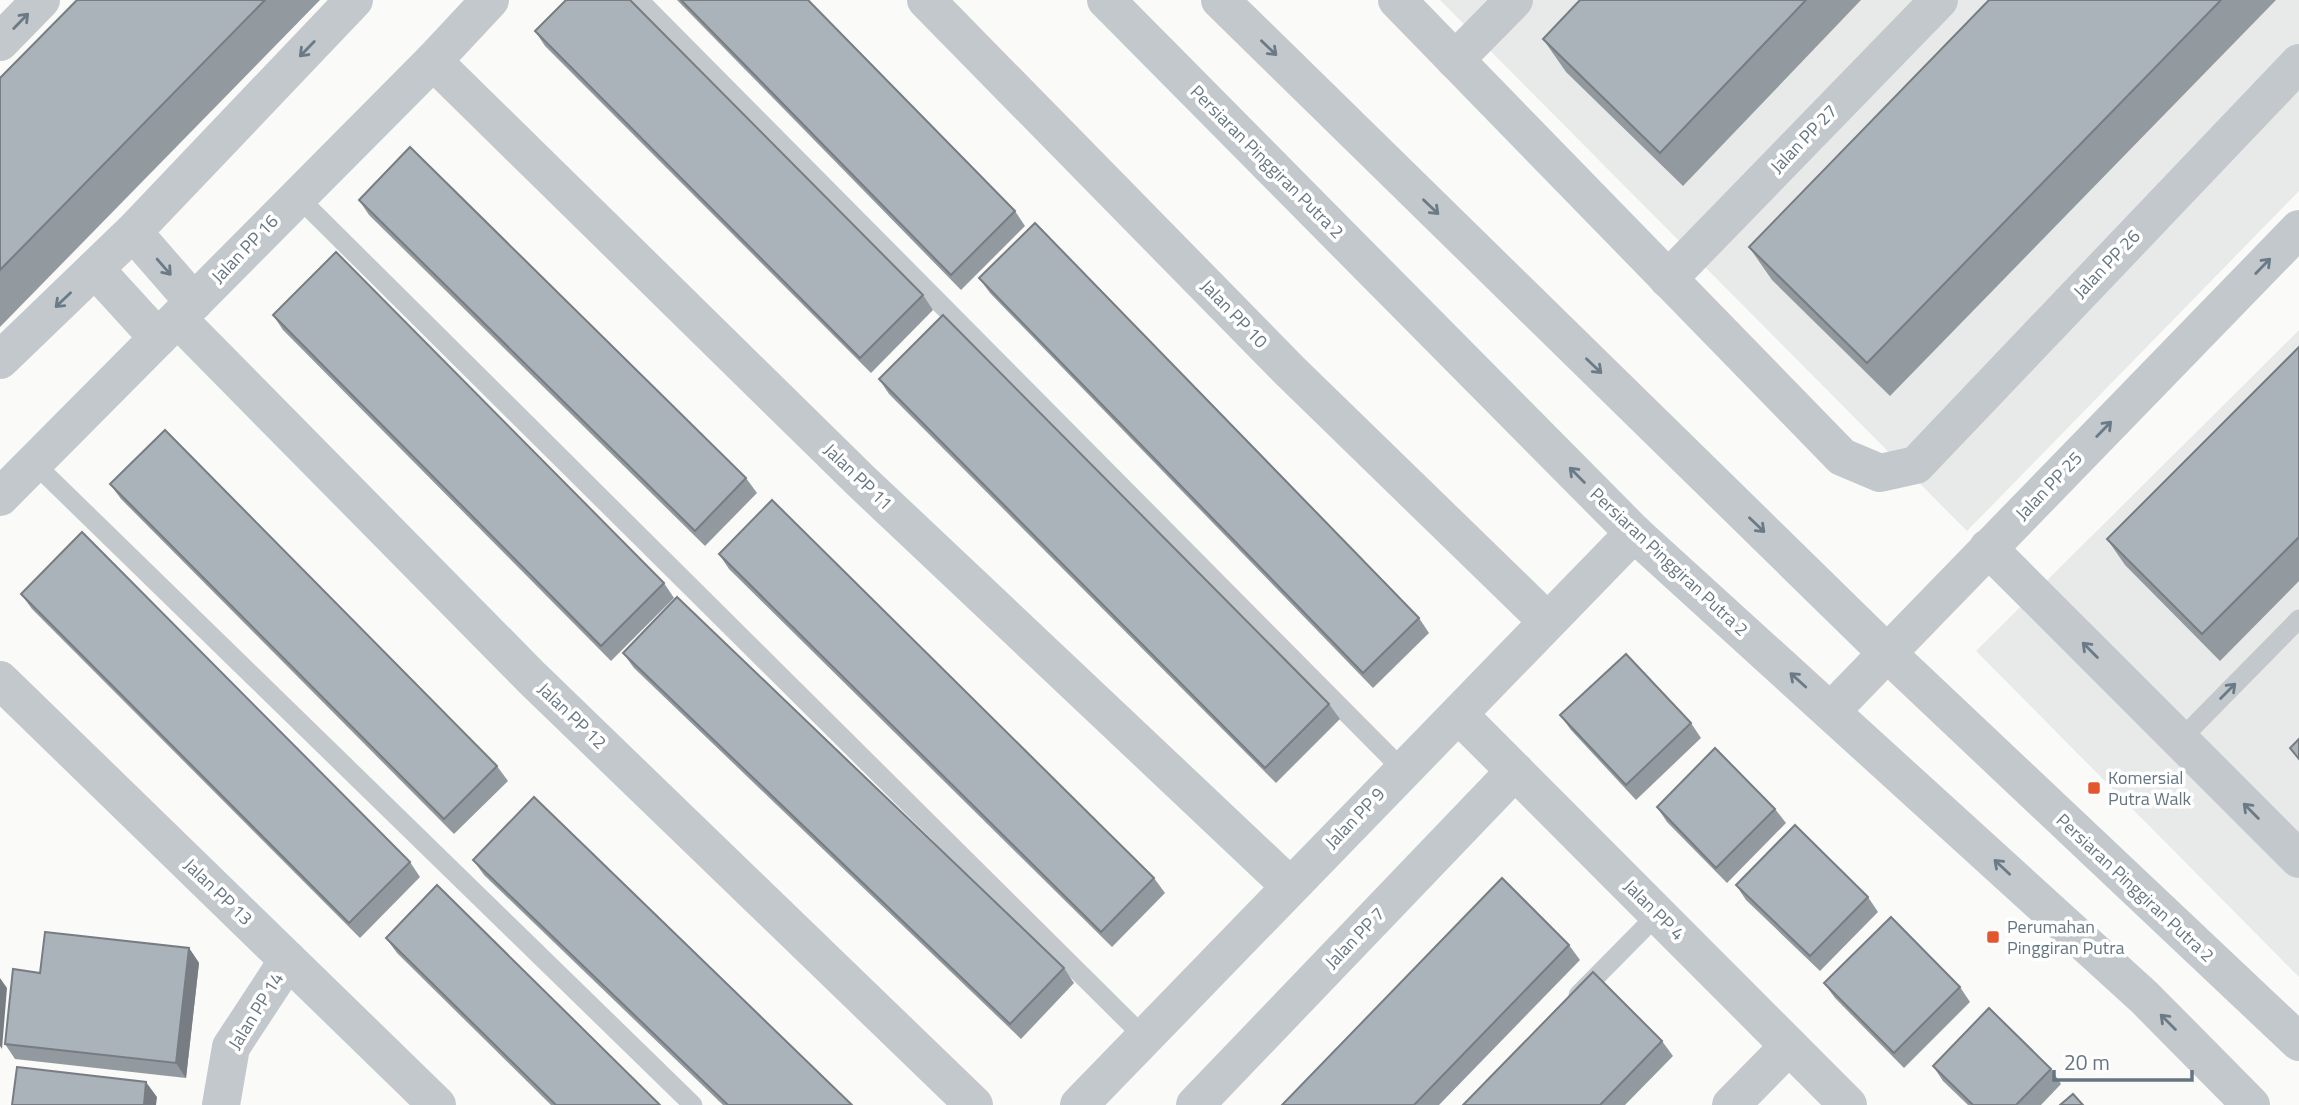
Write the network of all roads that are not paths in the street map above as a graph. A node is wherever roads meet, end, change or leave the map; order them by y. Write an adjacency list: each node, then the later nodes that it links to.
1 (41, 0): 11 (street, one-way to 1)
2 (354, 0): 17 (street, one-way to 17)
3 (489, 0): 13 (street, Jalan PP 16)
4 (639, 0): 33 (lane)
5 (926, 0): 27 (street, Jalan PP 10)
6 (1105, 0): 24 (street, Persiaran Pinggiran Putra 2, one-way to 6)
7 (1220, 0): 28 (street, Persiaran Pinggiran Putra 2, one-way to 28)
8 (1397, 0): 12 (street)
9 (1514, 0): 12 (street)
10 (1939, 0): 19 (street, Jalan PP 27)
11 (0, 43)
12 (1455, 60): 19 (street)
13 (433, 61): 15 (street, Jalan PP 16); 36 (street, Jalan PP 11)
14 (2299, 63): 19 (street, Jalan PP 26)
15 (297, 196): 20 (street, Jalan PP 16); 40 (lane)
16 (2299, 229): 25 (street, Jalan PP 25, one-way to 16)
17 (134, 232): 18 (street); 20 (street, one-way to 20)
18 (95, 269): 20 (street); 21 (street, one-way to 21)
19 (1668, 279)
20 (176, 320): 22 (street, Jalan PP 16); 46 (street, Jalan PP 12)
21 (0, 360)
22 (33, 462): 23 (street, Jalan PP 16); 45 (lane)
23 (0, 497)
24 (1634, 533): 27 (street, Jalan PP 9); 30 (street, Persiaran Pinggiran Putra 2, one-way to 24)
25 (1989, 548): 28 (street, Jalan PP 25); 32 (street, one-way to 25)
26 (2299, 620): 32 (lane, one-way to 26)
27 (1548, 621): 31 (street, Jalan PP 9)
28 (1887, 653): 30 (street, Jalan PP 25); 41 (street, Persiaran Pinggiran Putra 2)
29 (0, 680): 38 (street, Jalan PP 13)
30 (1832, 710): 51 (street, Persiaran Pinggiran Putra 2, one-way to 30)
31 (1459, 715): 33 (street, Jalan PP 9); 34 (street, Jalan PP 4)
32 (2180, 740): 35 (street, one-way to 32)
33 (1402, 769): 36 (street, Jalan PP 9)
34 (1515, 771): 37 (street, Jalan PP 4); 48 (street, Jalan PP 7)
35 (2299, 859)
36 (1290, 886): 40 (street, Jalan PP 9)
37 (1658, 914): 39 (lane); 42 (street, Jalan PP 4)
38 (288, 960): 43 (street, Jalan PP 14); 44 (street, Jalan PP 13)
39 (1564, 1010)
40 (1144, 1037): 47 (street, Jalan PP 9)
41 (2299, 1042)
42 (1789, 1046): 49 (street); 50 (street, Jalan PP 4)
43 (221, 1105)
44 (437, 1105)
45 (693, 1105)
46 (974, 1105)
47 (1079, 1105)
48 (1195, 1105)
49 (1731, 1105)
50 (1848, 1105)
51 (2251, 1105)

